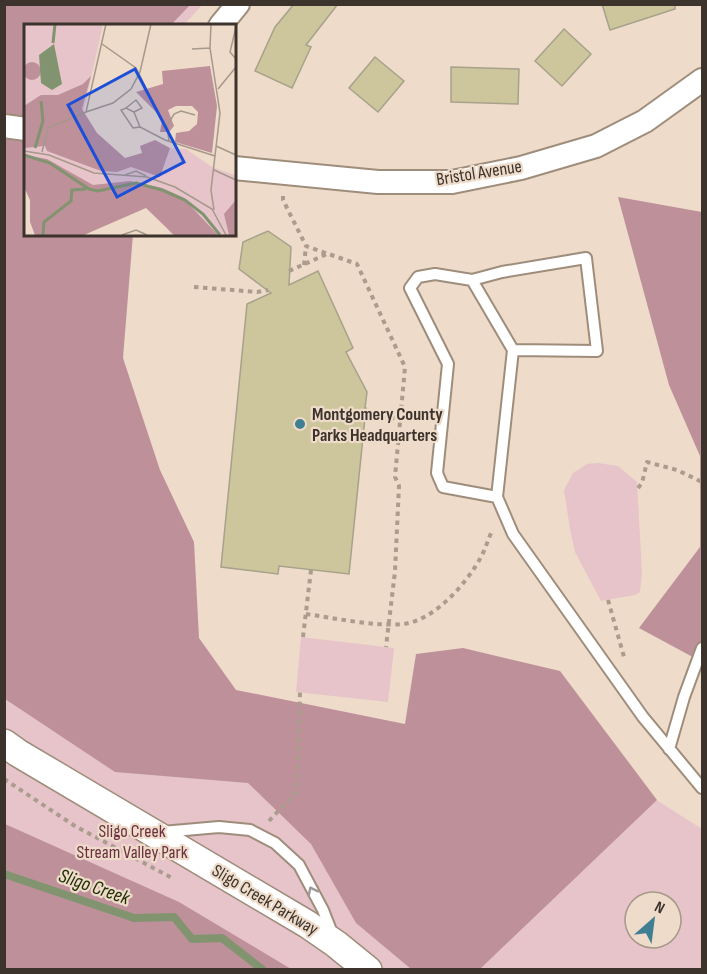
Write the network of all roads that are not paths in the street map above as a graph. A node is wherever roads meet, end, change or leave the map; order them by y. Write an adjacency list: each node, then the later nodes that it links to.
1 (238, 4): 2 (street)
2 (222, 24)
3 (702, 80): 6 (street, Bristol Avenue)
4 (4, 126): 5 (street)
5 (24, 129)
6 (236, 168)
7 (472, 280): 8 (lane); 8 (lane); 9 (lane)
8 (513, 350): 9 (lane)
9 (497, 497): 12 (lane)
10 (702, 648): 12 (lane)
11 (4, 743): 14 (street, Sligo Creek Parkway)
12 (669, 748): 13 (lane)
13 (702, 788)
14 (154, 833): 15 (street, Sligo Creek Parkway); 15 (lane, one-way to 14)
15 (336, 944): 16 (street, Sligo Creek Parkway)
16 (368, 969)

